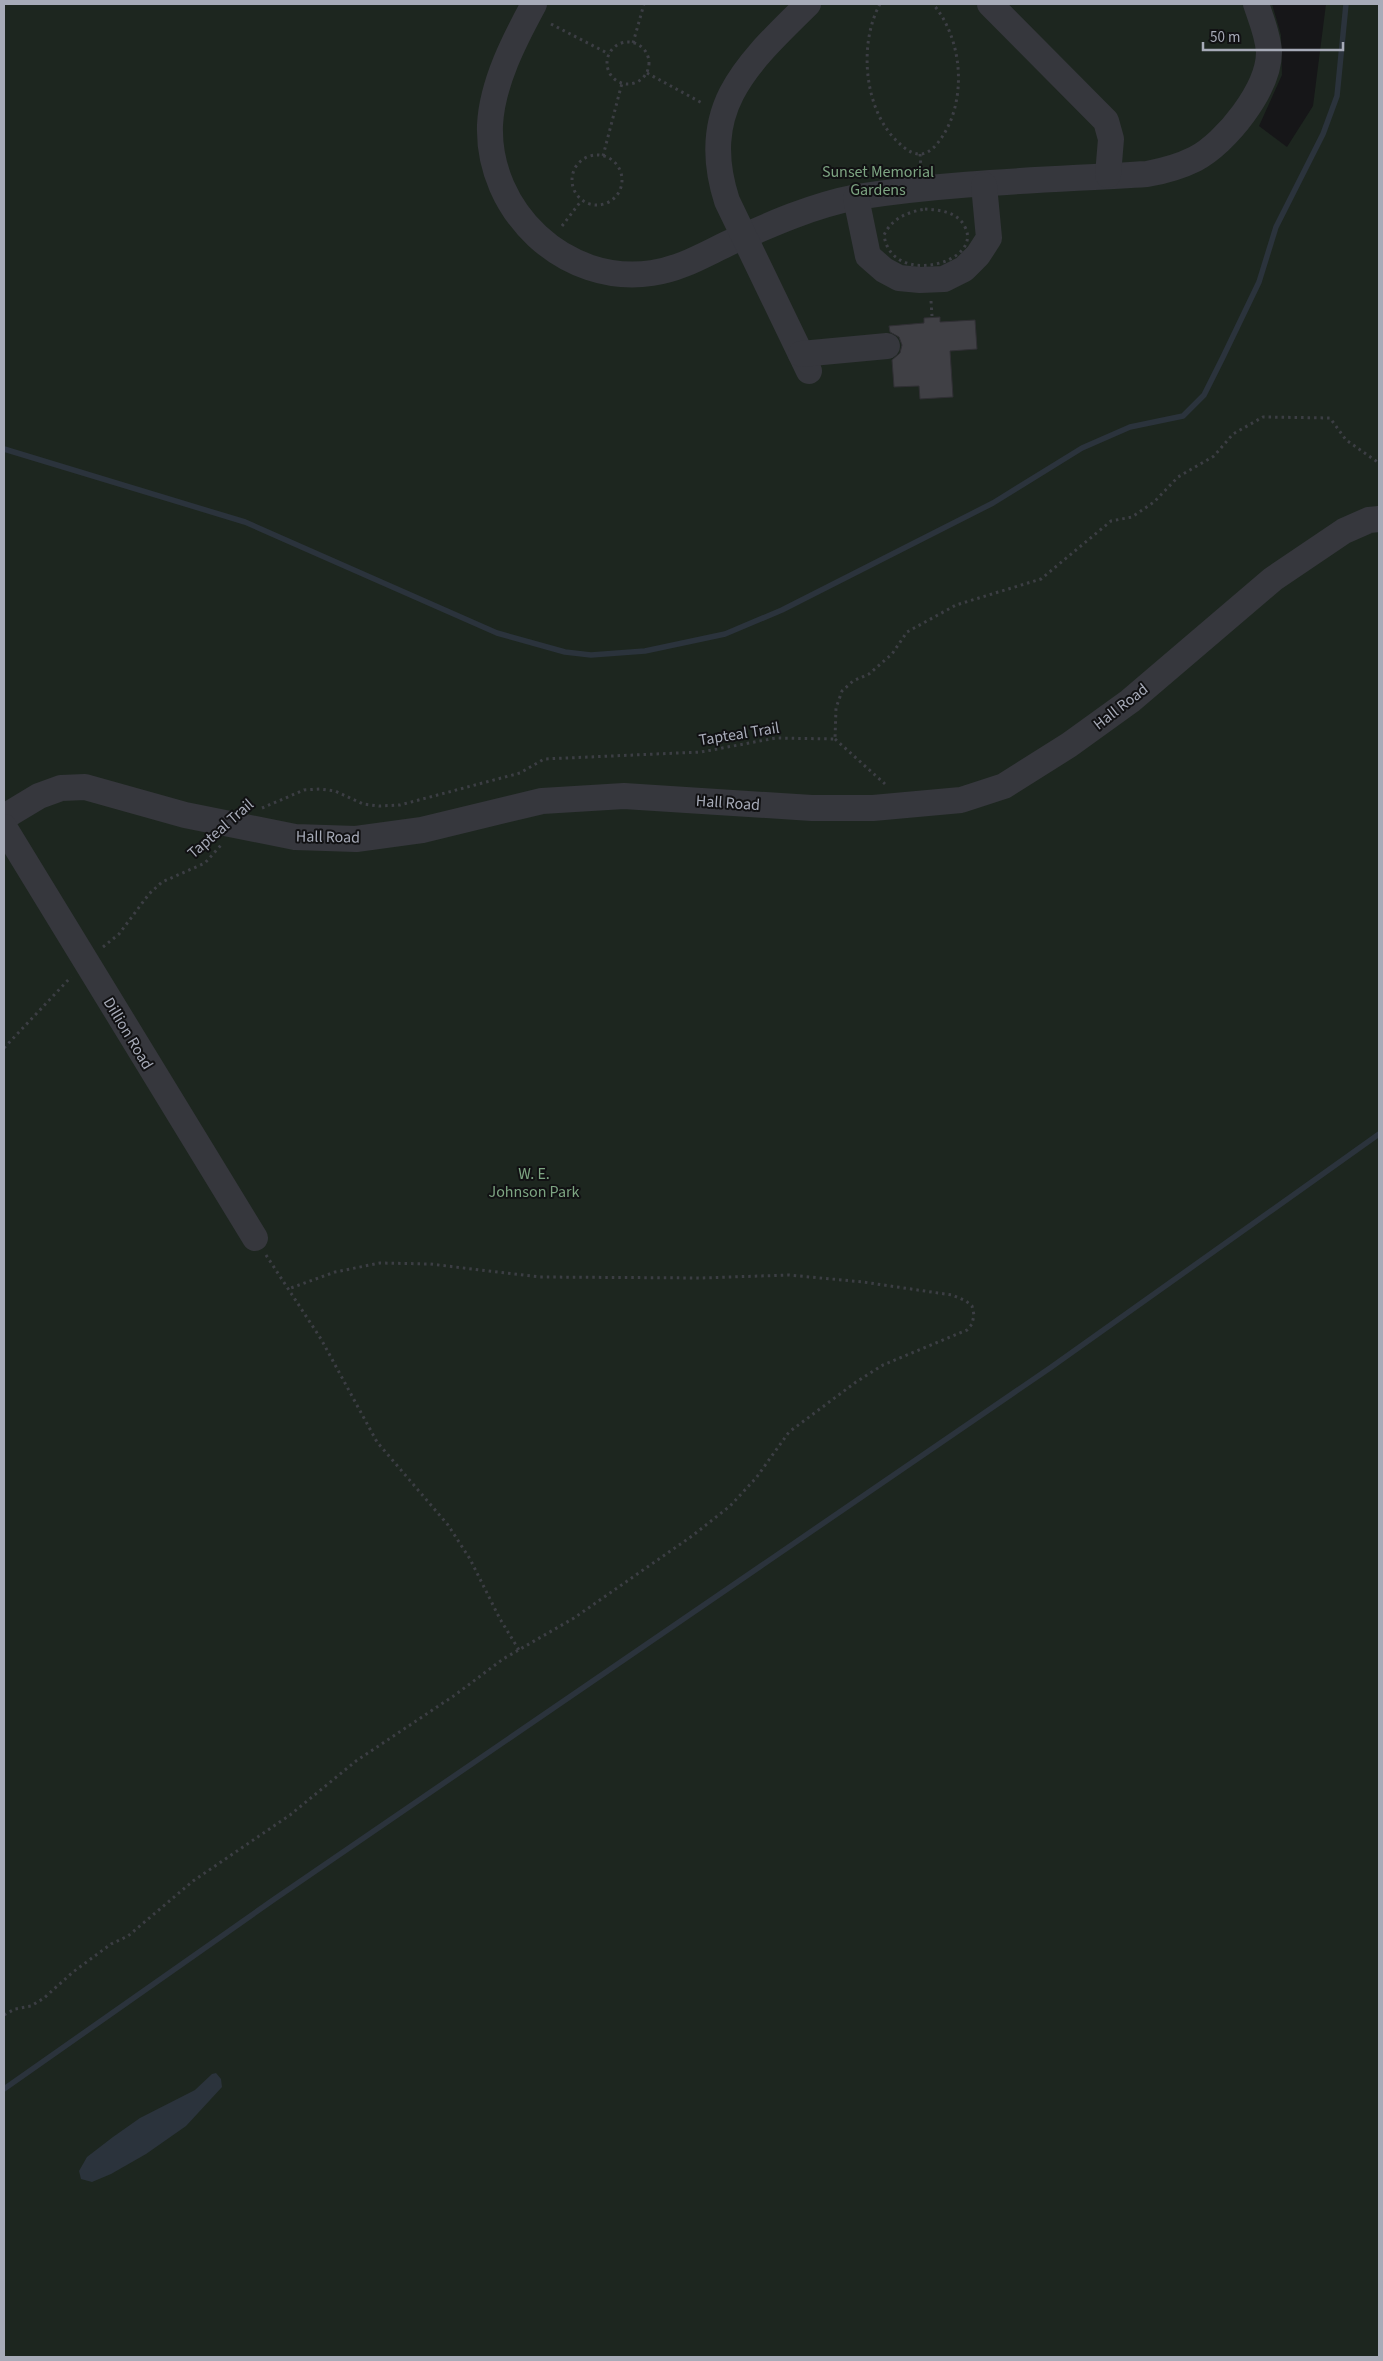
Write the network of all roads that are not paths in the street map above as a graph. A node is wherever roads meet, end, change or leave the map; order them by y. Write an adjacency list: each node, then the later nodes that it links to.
1 (808, 4): 8 (lane)
2 (990, 4): 5 (lane)
3 (1256, 4): 5 (lane)
4 (533, 11): 8 (lane)
5 (1108, 175): 6 (lane)
6 (984, 185): 7 (lane); 7 (lane)
7 (856, 198): 8 (lane)
8 (743, 236): 9 (lane)
9 (888, 346)
10 (1379, 519): 11 (lane, Hall Road)
11 (4, 817)
12 (4, 827): 13 (lane, Dillion Road)
13 (255, 1238)

